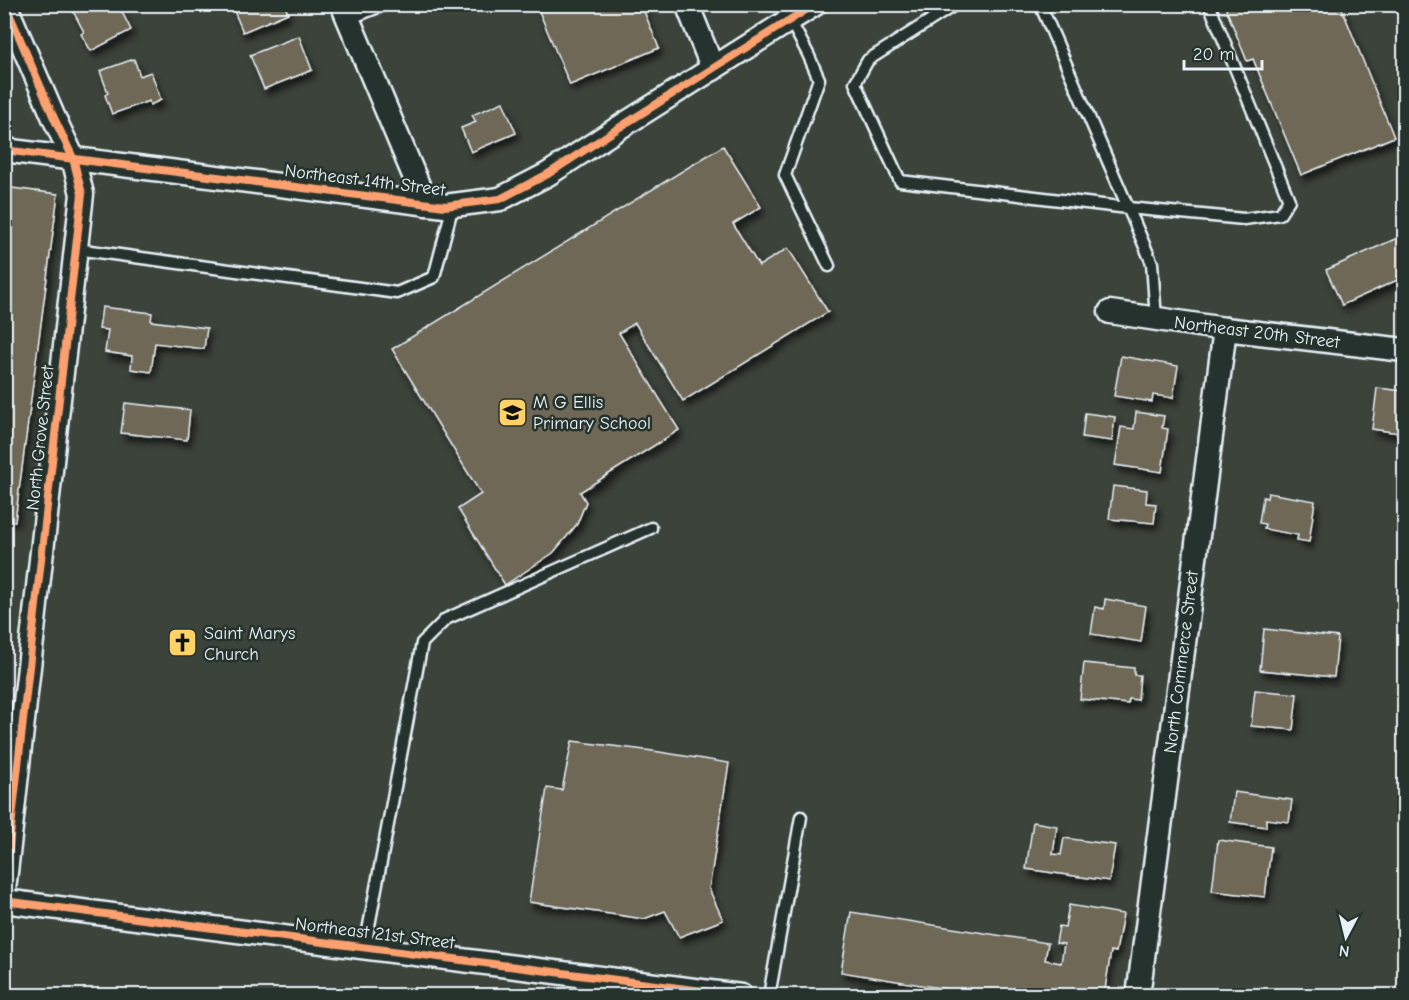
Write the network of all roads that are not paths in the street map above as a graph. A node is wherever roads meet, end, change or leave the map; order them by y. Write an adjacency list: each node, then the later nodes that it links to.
1 (5, 4): 12 (street, North Grove Street)
2 (386, 4): 8 (lane)
3 (687, 4): 10 (street)
4 (815, 4): 9 (street, Northeast 14th Street)
5 (956, 4): 15 (lane)
6 (1040, 4): 15 (lane)
7 (1209, 4): 15 (lane)
8 (345, 12): 13 (street)
9 (790, 20): 10 (street, Northeast 14th Street); 17 (lane)
10 (713, 69): 14 (street, Northeast 14th Street)
11 (4, 150): 12 (street)
12 (74, 158): 13 (street, Northeast 14th Street); 16 (street, North Grove Street)
13 (426, 204): 14 (street, Northeast 14th Street)
14 (453, 206): 16 (lane)
15 (1128, 208): 19 (lane)
16 (76, 249): 24 (street, North Grove Street)
17 (829, 266)
18 (1110, 312): 19 (street, Northeast 20th Street)
19 (1156, 319): 20 (street, Northeast 20th Street)
20 (1225, 329): 21 (street, Northeast 20th Street); 30 (street, North Commerce Street)
21 (1404, 350)
22 (651, 528): 26 (lane)
23 (801, 818): 29 (lane)
24 (4, 890)
25 (4, 901): 26 (street, Northeast 21st Street)
26 (365, 947): 27 (street, Northeast 21st Street)
27 (703, 993): 28 (street, Northeast 21st Street)
28 (741, 996)
29 (769, 996)
30 (1138, 996)

